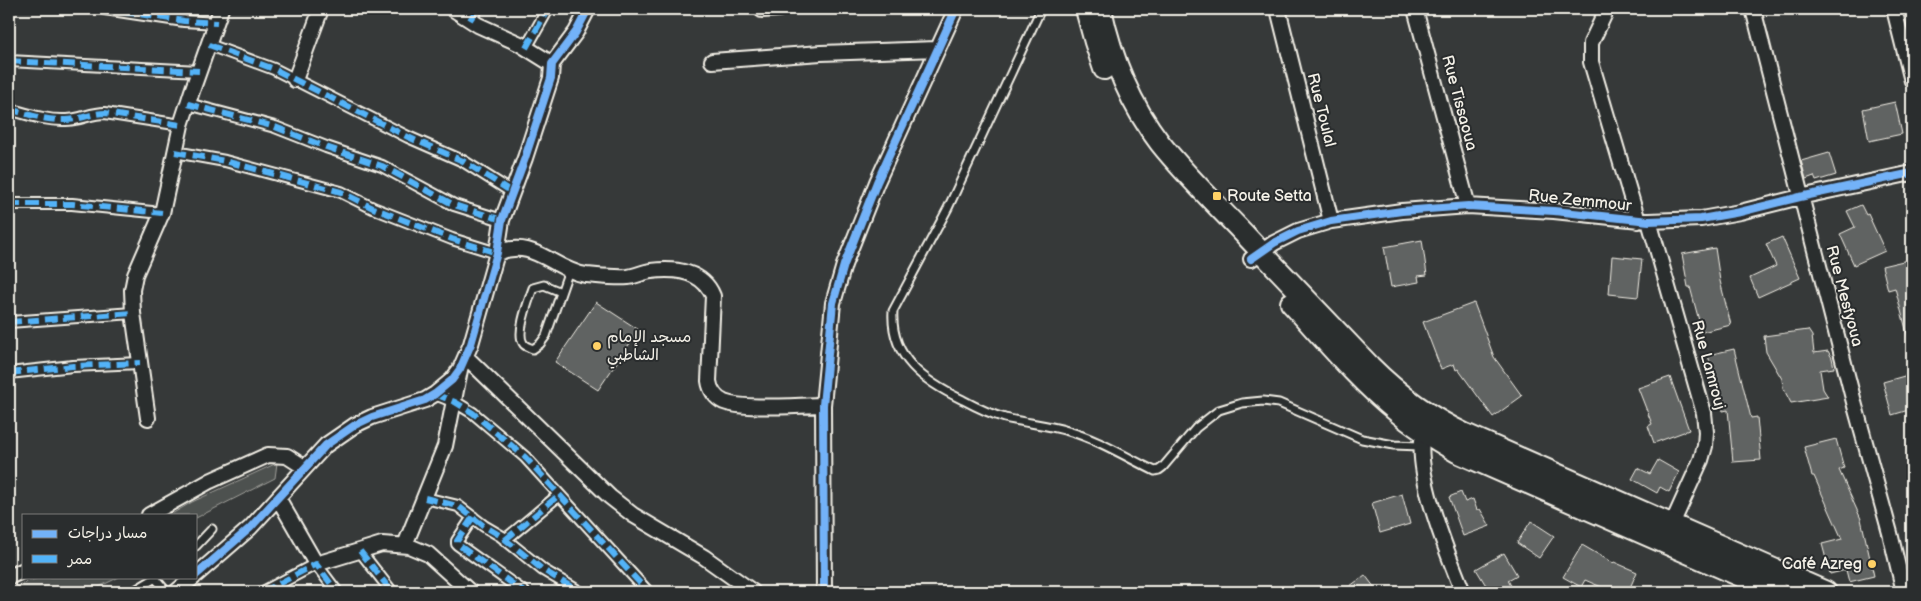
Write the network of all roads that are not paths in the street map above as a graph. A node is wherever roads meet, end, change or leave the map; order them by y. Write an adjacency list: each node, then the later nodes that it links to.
1 (105, 9): 18 (street)
2 (222, 9): 18 (street)
3 (321, 9): 26 (street)
4 (453, 9): 16 (street)
5 (548, 9): 20 (street)
6 (588, 9): 24 (street)
7 (779, 9): 15 (street)
8 (956, 9): 21 (street)
9 (1041, 9): 54 (lane)
10 (1278, 9): 39 (street, Rue Toulal)
11 (1416, 9): 36 (street, Rue Tissaoua)
12 (1607, 9): 40 (street, Rue Lamrouj)
13 (1753, 9): 34 (street, Rue Mesfyoua)
14 (1894, 9): 27 (street)
15 (762, 10)
16 (473, 14): 20 (street)
17 (1095, 15): 42 (main road)
18 (216, 23): 19 (street)
19 (209, 45): 25 (street); 26 (street)
20 (526, 48): 24 (street)
21 (938, 49): 23 (street); 52 (street)
22 (9, 61): 25 (street)
23 (712, 61)
24 (552, 64): 33 (street)
25 (199, 71): 28 (street)
26 (295, 80): 33 (street)
27 (1912, 81)
28 (188, 104): 30 (street); 38 (street)
29 (9, 109): 30 (street)
30 (181, 125): 31 (street)
31 (175, 152): 37 (street); 41 (street)
32 (1912, 173): 34 (street, Rue Zemmour)
33 (512, 192): 38 (street)
34 (1800, 197): 40 (street, Rue Zemmour); 89 (street, Rue Mesfyoua)
35 (9, 204): 37 (street)
36 (1468, 206): 39 (street, Rue Zemmour); 40 (street, Rue Zemmour)
37 (162, 213): 45 (street)
38 (502, 220): 41 (street)
39 (1331, 221): 42 (street, Rue Zemmour)
40 (1643, 221): 62 (street, Rue Lamrouj)
41 (497, 254): 43 (street); 48 (street)
42 (1256, 255): 54 (main road)
43 (569, 270): 44 (lane); 52 (street)
44 (562, 292): 44 (lane)
45 (133, 313): 46 (street); 47 (street)
46 (9, 322)
47 (140, 363): 49 (street); 53 (street)
48 (463, 363): 50 (street); 51 (street); 84 (street)
49 (9, 373)
50 (435, 394): 51 (street); 55 (street)
51 (455, 402): 56 (street); 58 (street)
52 (823, 405): 85 (street)
53 (148, 418)
54 (1425, 431): 62 (main road); 86 (street)
55 (304, 467): 57 (street); 59 (street)
56 (559, 495): 63 (street); 83 (street)
57 (278, 498): 67 (street); 69 (street)
58 (425, 498): 60 (street); 65 (street)
59 (151, 514)
60 (473, 517): 63 (street); 81 (street)
61 (212, 529): 64 (lane)
62 (1668, 534): 87 (main road); 88 (main road)
63 (506, 540): 82 (street)
64 (198, 544)
65 (405, 545): 66 (street); 80 (street)
66 (360, 551): 67 (street); 79 (street)
67 (316, 564): 74 (street); 78 (street)
68 (22, 571): 70 (street)
69 (198, 573)
70 (9, 577)
71 (156, 578): 73 (lane); 75 (lane)
72 (193, 578): 76 (street)
73 (138, 589)
74 (279, 589): 77 (street)
75 (167, 592)
76 (176, 592)
77 (262, 592)
78 (337, 592)
79 (392, 592)
80 (470, 592)
81 (524, 592)
82 (580, 592)
83 (648, 592)
84 (753, 592)
85 (824, 592)
86 (1464, 592)
87 (1777, 592)
88 (1826, 592)
89 (1904, 592)

